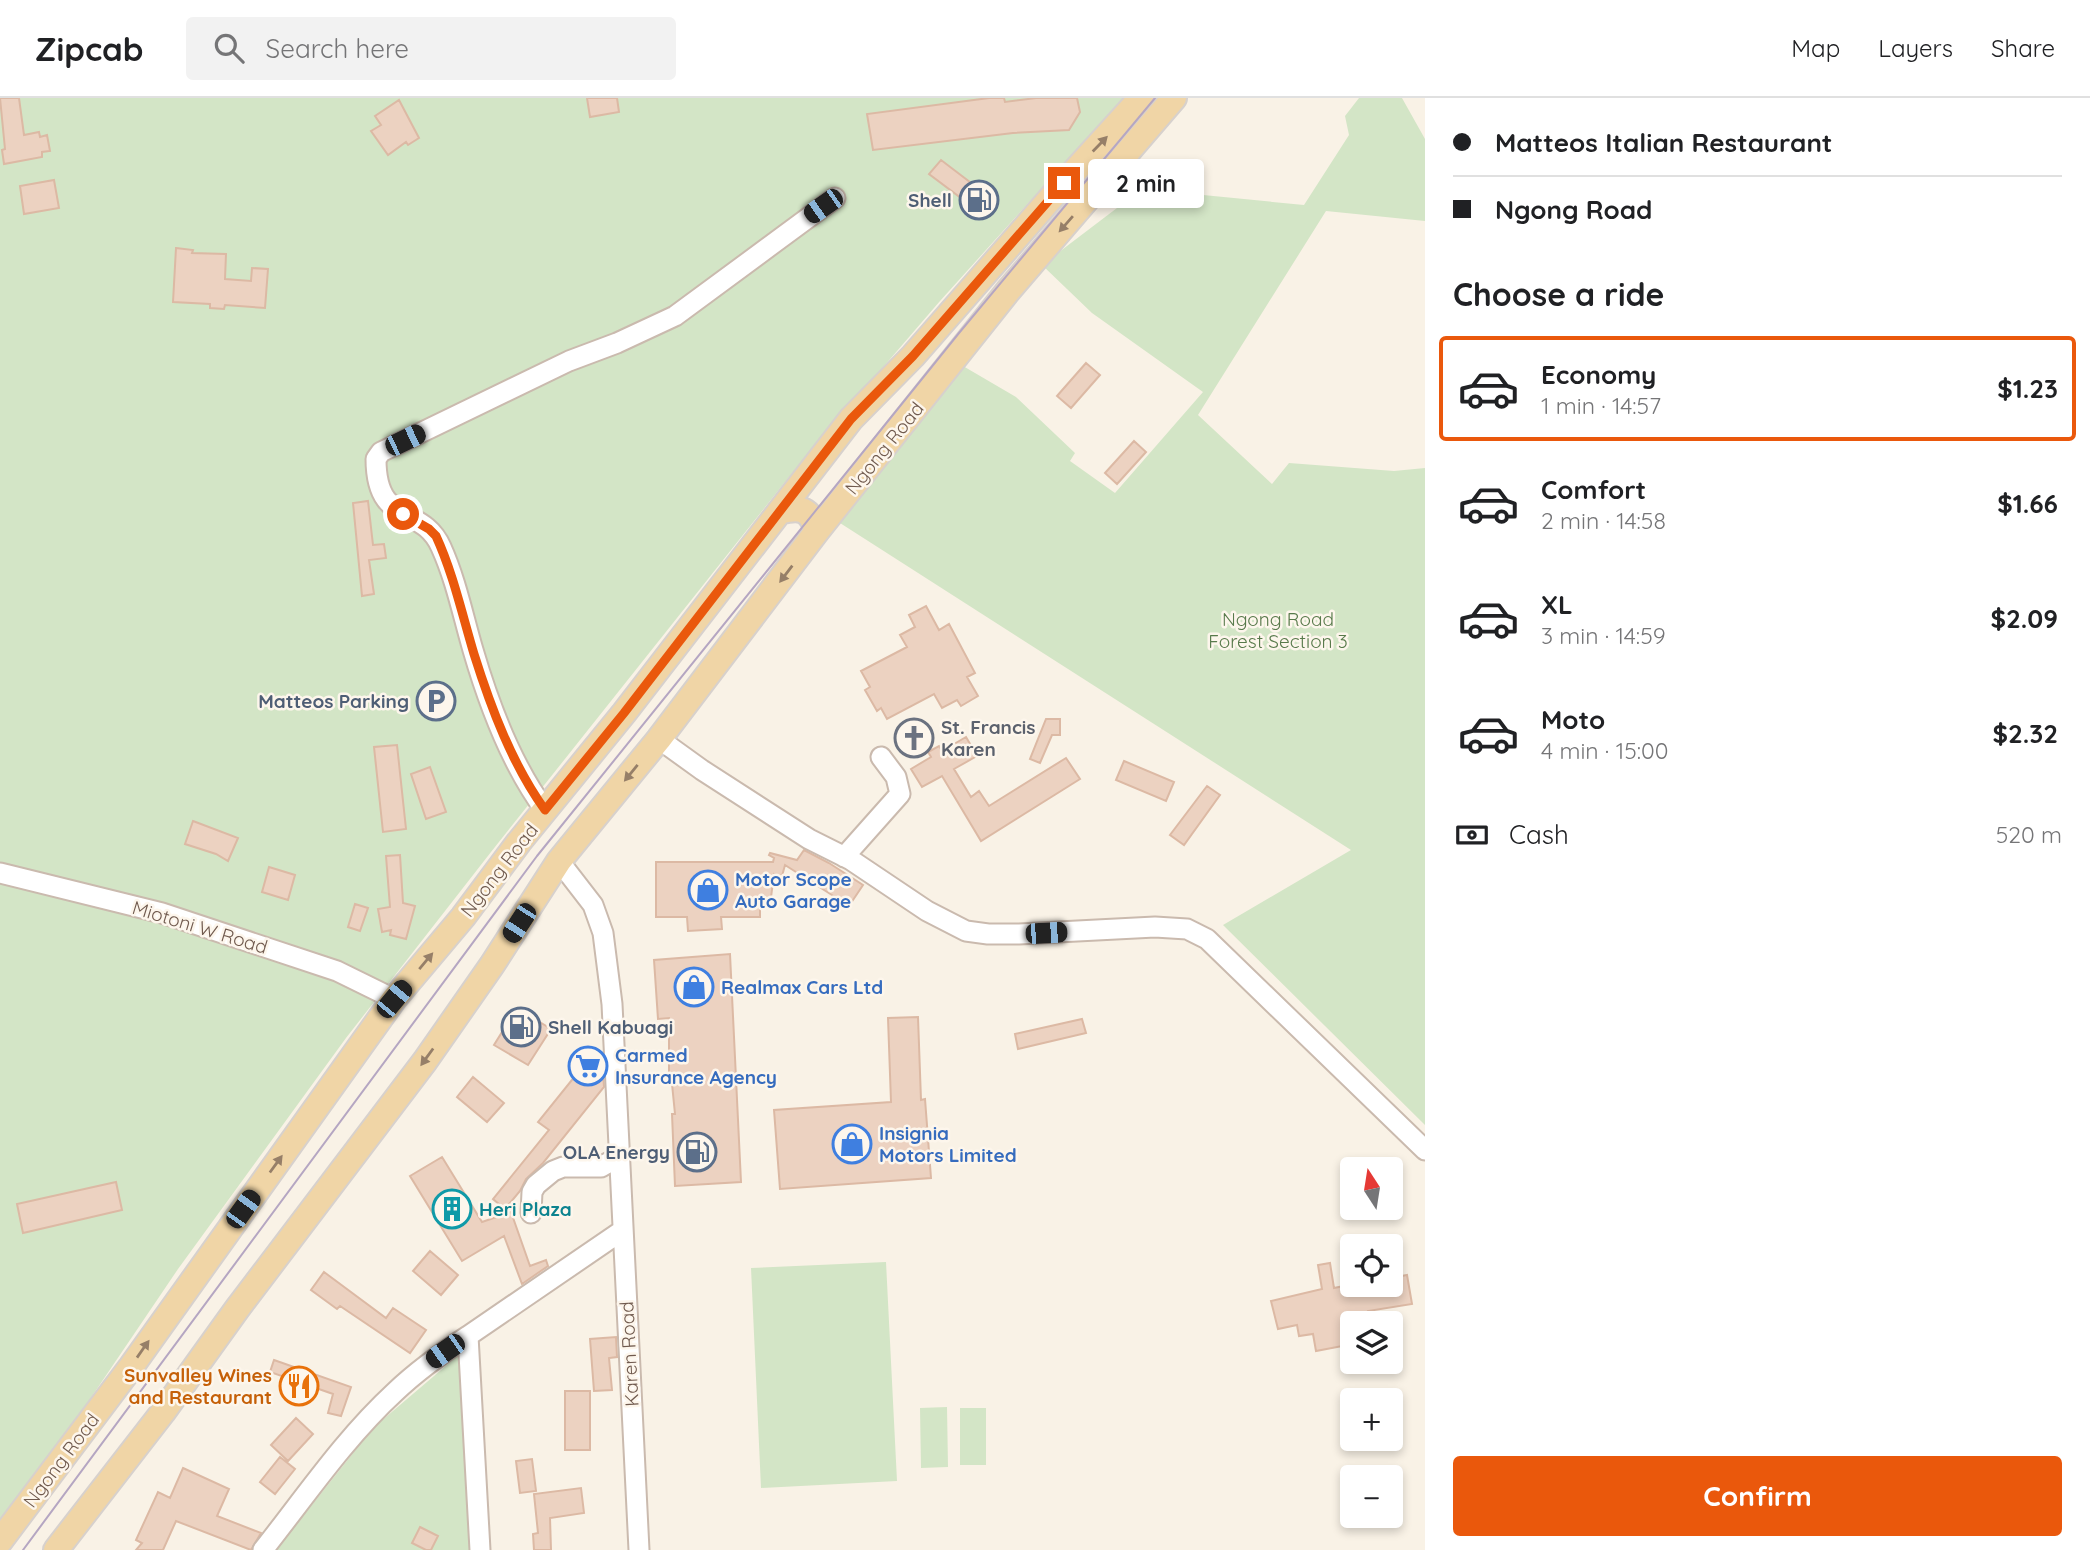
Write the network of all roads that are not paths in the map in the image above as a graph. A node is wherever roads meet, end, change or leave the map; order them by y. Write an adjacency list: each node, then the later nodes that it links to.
1 (1141, 98): 4 (main road, Ngong Road, one-way to 1)
2 (1174, 98): 5 (main road, Ngong Road, one-way to 5)
3 (835, 198): 8 (street)
4 (779, 512): 5 (main road); 8 (main road, Ngong Road)
5 (817, 531): 6 (main road, Ngong Road, one-way to 6)
6 (659, 739): 9 (street); 10 (main road, Ngong Road, one-way to 10)
7 (881, 757): 9 (street)
8 (545, 810): 12 (main road, Ngong Road, one-way to 8)
9 (844, 857): 13 (street)
10 (559, 861): 14 (street, Karen Road); 19 (main road, Ngong Road, one-way to 19)
11 (0, 873): 12 (street, Miotoni W Road)
12 (394, 999): 18 (main road, Ngong Road, one-way to 12)
13 (1425, 1150)
14 (618, 1157): 15 (street); 16 (street, Karen Road)
15 (531, 1213)
16 (623, 1230): 17 (street); 22 (street, Karen Road)
17 (468, 1336): 20 (street); 21 (street)
18 (0, 1541)
19 (56, 1550)
20 (262, 1550)
21 (480, 1550)
22 (639, 1550)

